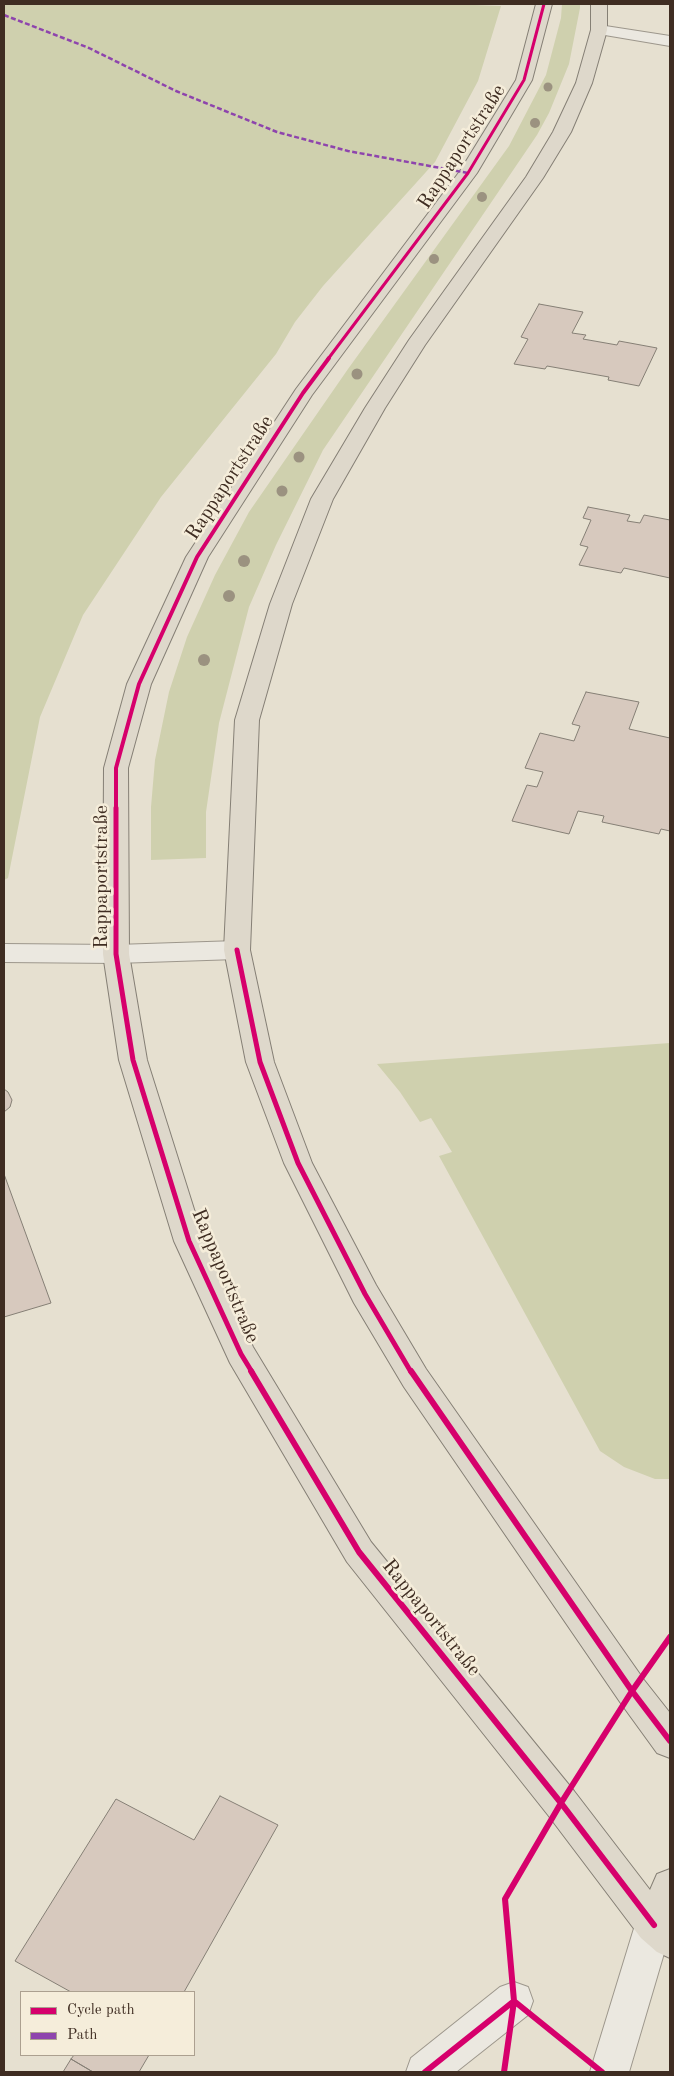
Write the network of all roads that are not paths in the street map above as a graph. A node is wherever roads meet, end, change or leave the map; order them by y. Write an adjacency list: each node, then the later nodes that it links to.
1 (544, 4): 7 (main road, Rappaportstraße)
2 (600, 4): 3 (main road)
3 (599, 30): 4 (street); 5 (main road)
4 (670, 41)
5 (237, 950): 7 (street); 8 (main road)
6 (4, 953): 7 (street)
7 (116, 954): 10 (main road, Rappaportstraße)
8 (670, 1741)
9 (670, 1887): 10 (main road)
10 (662, 1932): 13 (street)
11 (514, 2001): 12 (street)
12 (425, 2072)
13 (609, 2072)

